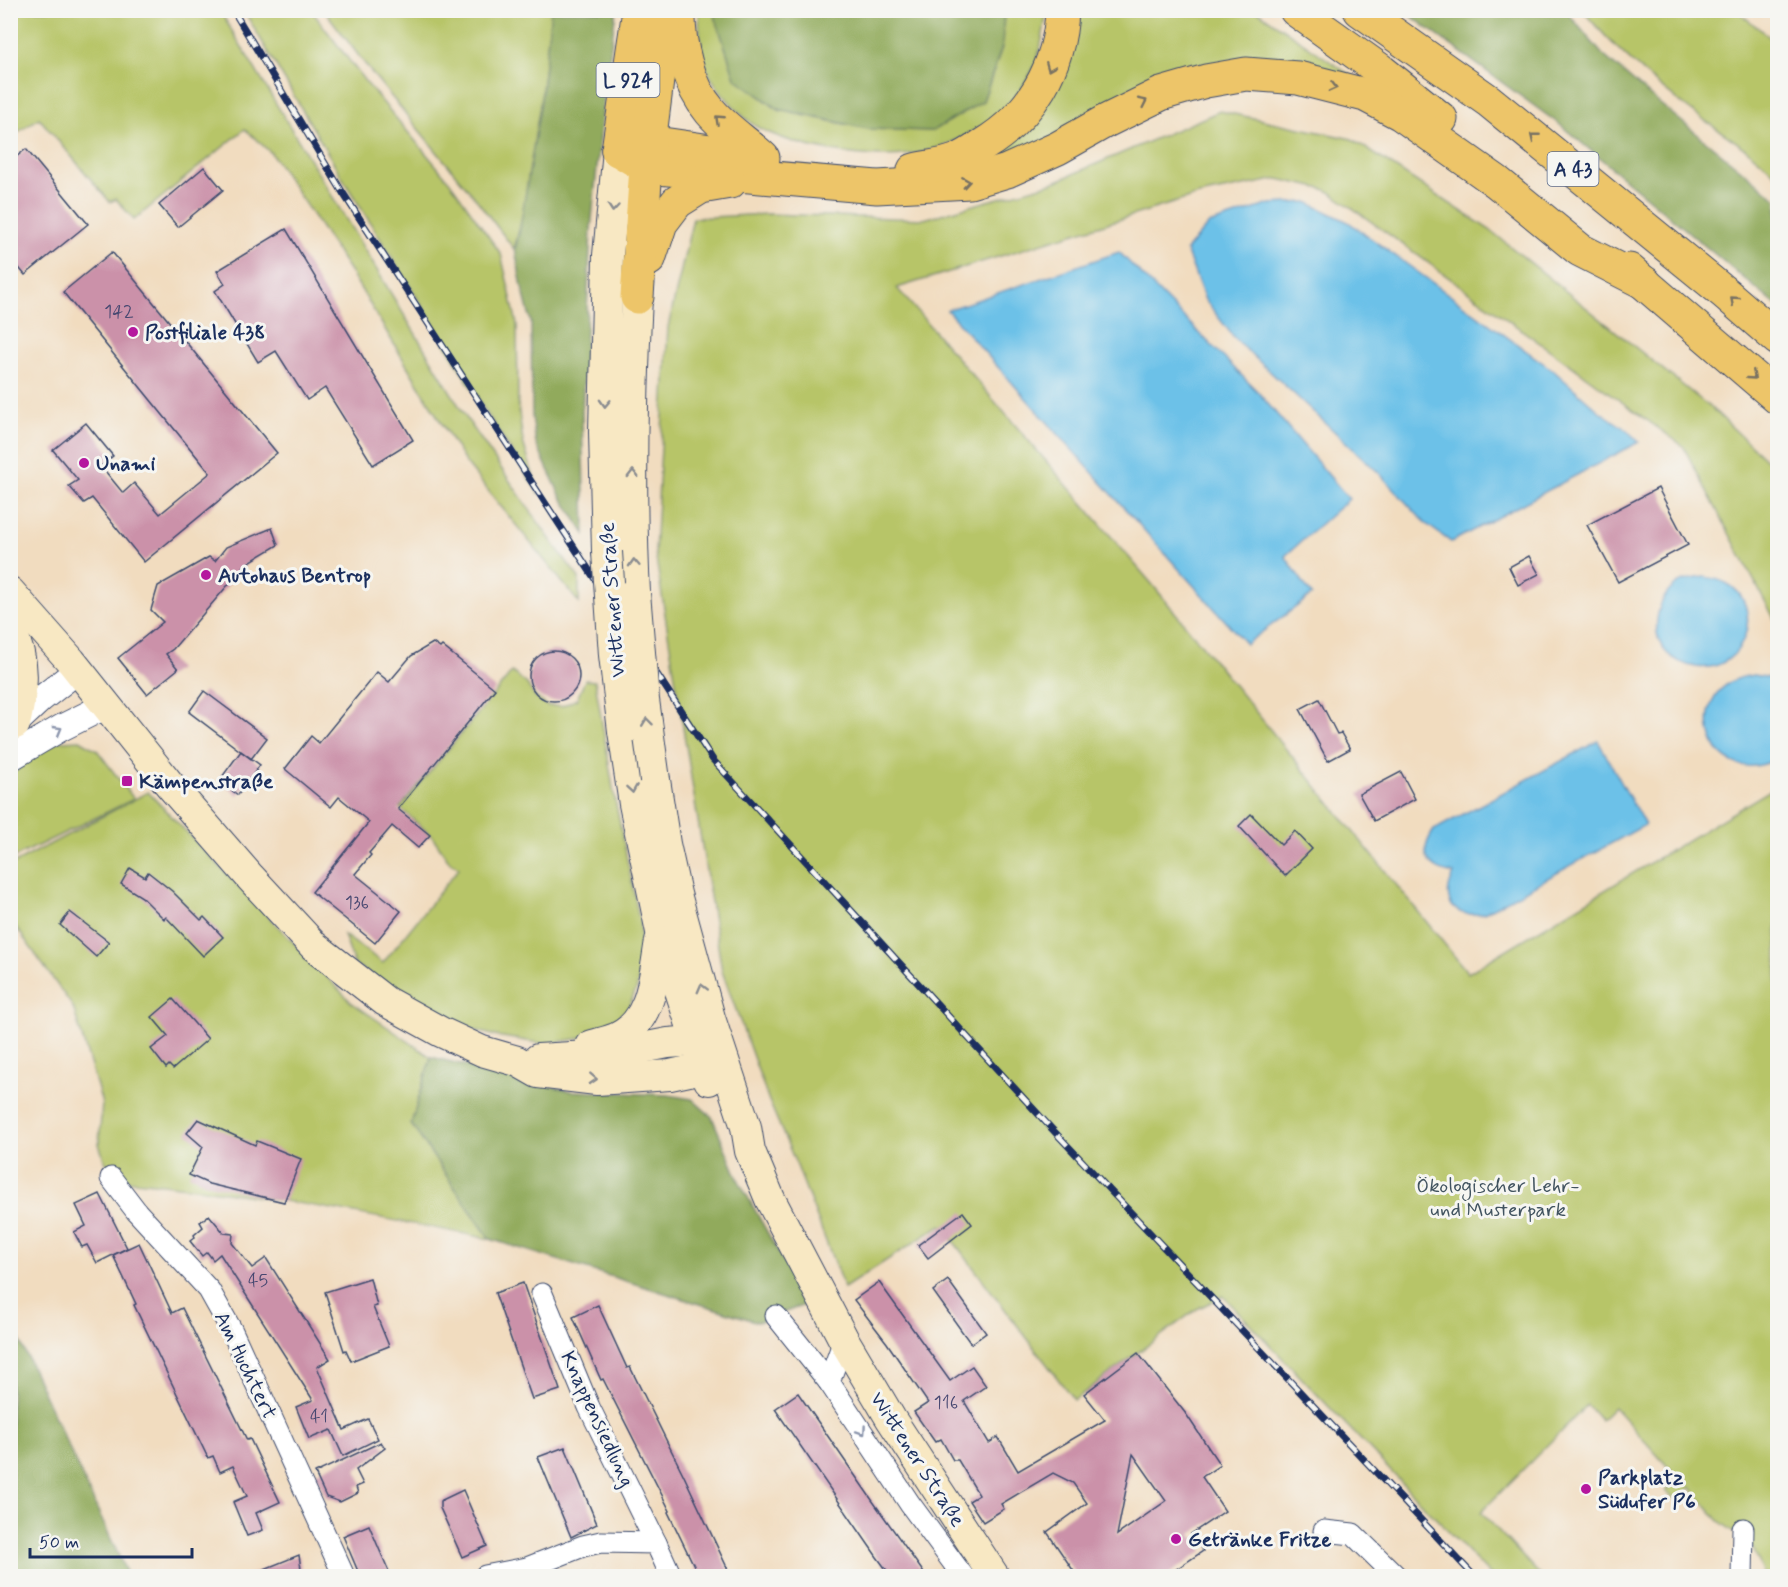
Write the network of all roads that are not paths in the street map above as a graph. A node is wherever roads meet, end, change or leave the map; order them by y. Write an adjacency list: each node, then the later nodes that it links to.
1 (639, 10): 7 (highway, L 924)
2 (666, 10): 7 (highway, L 924)
3 (679, 10): 8 (highway, one-way to 3)
4 (1062, 10): 8 (highway, one-way to 8)
5 (1296, 10): 9 (highway, A 43)
6 (1360, 10): 11 (highway, A 43, one-way to 6)
7 (638, 153): 8 (highway); 10 (highway, L 924); 19 (main road, Wittener Straße / L 924, one-way to 19, bridge)
8 (762, 168): 9 (highway, one-way to 9); 10 (highway)
9 (1645, 283): 12 (highway, A 43, one-way to 12)
10 (637, 297): 20 (main road, Wittener Straße / L 924, one-way to 10, bridge)
11 (1778, 339)
12 (1778, 398)
13 (10, 592): 15 (main road, L 924)
14 (10, 629): 17 (main road)
15 (78, 670): 16 (main road, L 924); 17 (street)
16 (107, 705): 18 (street, one-way to 16); 22 (main road, L 924)
17 (13, 726)
18 (10, 758)
19 (661, 932): 20 (main road, Wittener Straße / L 924); 21 (main road, L 924)
20 (706, 1051): 21 (main road, L 924); 22 (main road, L 924, one-way to 20); 26 (main road, Wittener Straße / L 924)
21 (553, 1058): 22 (main road, L 924)
22 (517, 1061)
23 (111, 1178): 32 (street, Am Huchtert)
24 (543, 1294): 30 (street, Knappensiedlung)
25 (776, 1316): 27 (street, Wittener Straße)
26 (844, 1340): 27 (street); 36 (main road, Wittener Straße / L 924)
27 (829, 1382): 35 (street, Wittener Straße, one-way to 35)
28 (1743, 1528): 38 (street)
29 (1324, 1531): 37 (street)
30 (656, 1543): 31 (street); 34 (street, Knappensiedlung)
31 (528, 1572): 33 (street)
32 (344, 1576)
33 (486, 1576)
34 (671, 1576)
35 (963, 1576)
36 (994, 1576)
37 (1396, 1576)
38 (1742, 1576)

